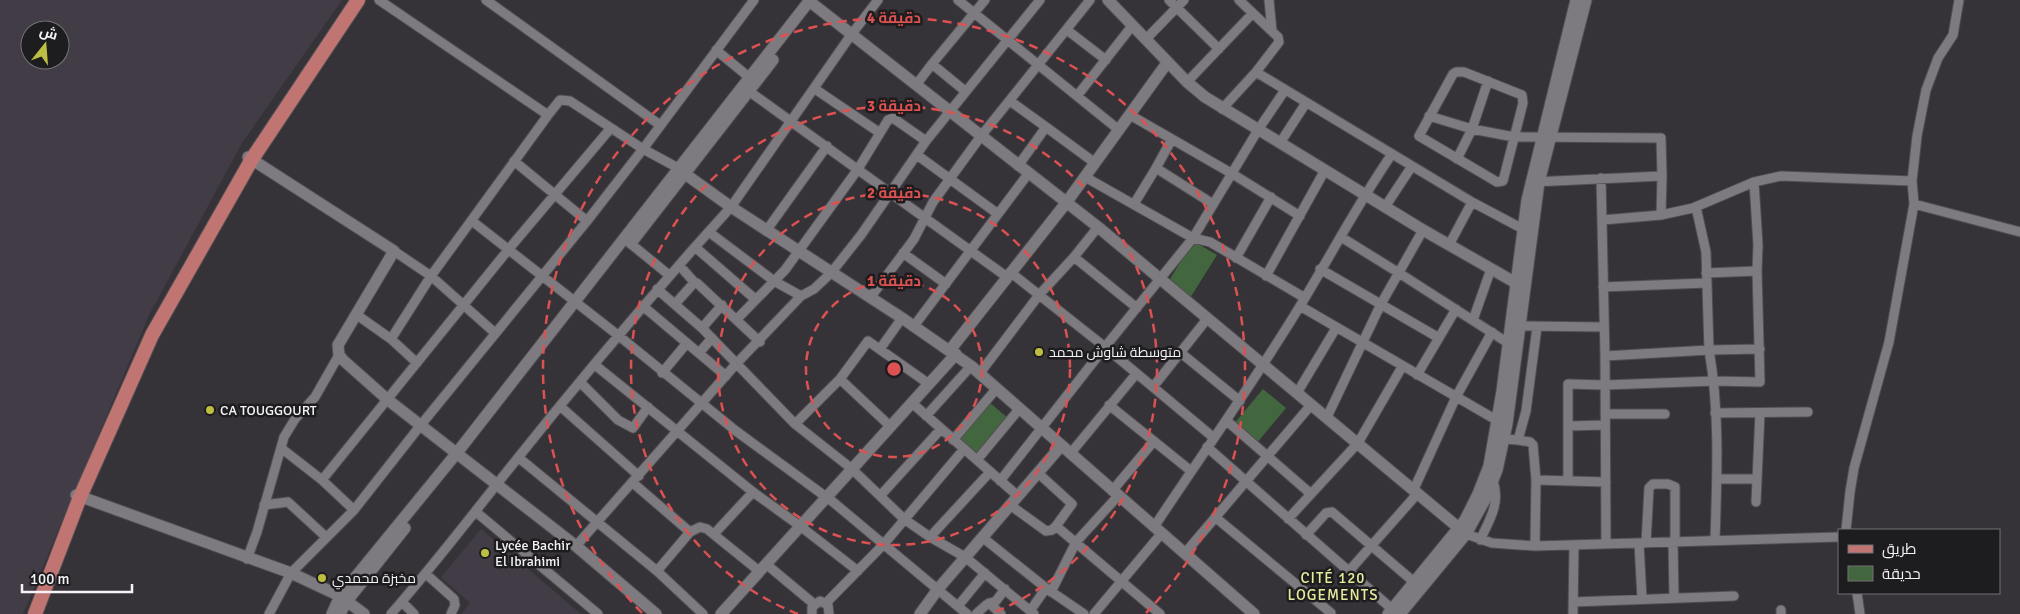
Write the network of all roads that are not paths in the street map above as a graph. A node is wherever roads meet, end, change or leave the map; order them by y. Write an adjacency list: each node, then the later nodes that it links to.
1 (352, 0): 71 (main road)
2 (358, 0): 71 (main road)
3 (379, 0): 50 (street)
4 (486, 0): 54 (street)
5 (878, 0): 26 (street)
6 (958, 0): 21 (street)
7 (986, 0): 21 (street)
8 (1040, 0): 28 (street)
9 (1090, 0): 24 (street)
10 (1108, 0): 23 (street)
11 (1169, 0): 20 (street)
12 (1184, 0): 20 (street)
13 (1239, 0): 22 (street)
14 (1269, 0): 25 (street)
15 (1576, 0): 31 (street)
16 (1586, 0): 31 (street)
17 (1959, 0): 87 (street)
18 (751, 1): 30 (street)
19 (813, 2): 26 (street); 37 (street); 44 (street)
20 (1177, 7): 27 (street); 29 (street)
21 (974, 13): 28 (street); 34 (street)
22 (1252, 14): 25 (street); 29 (street)
23 (1132, 26): 27 (street); 32 (street)
24 (1067, 30): 32 (street); 35 (street)
25 (1272, 31): 36 (street)
26 (851, 34): 40 (street); 41 (street)
27 (1146, 39): 33 (street)
28 (1007, 41): 35 (street); 43 (street)
29 (1219, 49): 39 (street)
30 (716, 50): 37 (street); 54 (street)
31 (1566, 59): 63 (street)
32 (1106, 60): 45 (street)
33 (1167, 63): 39 (street); 51 (street)
34 (932, 64): 40 (street); 43 (street)
35 (1038, 66): 45 (street); 46 (street)
36 (1256, 72): 42 (street); 48 (street)
37 (750, 78): 80 (street)
38 (1488, 81): 52 (street); 57 (street); 62 (street)
39 (1186, 82): 48 (street)
40 (916, 86): 49 (street)
41 (815, 89): 53 (street); 60 (street)
42 (1285, 90): 47 (street); 59 (street)
43 (965, 91): 49 (street)
44 (750, 92): 53 (street); 80 (street)
45 (1077, 96): 58 (street)
46 (1010, 101): 55 (street); 61 (street)
47 (1306, 103): 66 (street); 69 (street)
48 (1222, 109): 59 (street)
49 (949, 112): 61 (street); 65 (street)
50 (548, 115): 56 (street); 73 (street)
51 (1130, 115): 58 (street); 64 (street)
52 (1429, 116): 57 (street); 72 (street)
53 (792, 122): 67 (street); 99 (street)
54 (660, 125): 68 (street)
55 (1046, 127): 74 (street); 75 (street)
56 (610, 129): 68 (street); 91 (street)
57 (1472, 129): 62 (street); 72 (street)
58 (1119, 130): 74 (street)
59 (1258, 130): 66 (street); 81 (street)
60 (880, 132): 65 (street); 78 (street)
61 (981, 136): 75 (street); 86 (street)
62 (1514, 137): 63 (street); 72 (street)
63 (1546, 137): 83 (street); 88 (street)
64 (1172, 139): 77 (street); 81 (street)
65 (926, 141): 70 (street)
66 (1280, 143): 79 (street)
67 (827, 146): 78 (street); 112 (street)
68 (642, 149): 80 (street); 108 (street)
69 (1392, 154): 76 (street); 92 (street)
70 (917, 155): 86 (street); 90 (street)
71 (250, 158): 121 (street); 270 (main road)
72 (1457, 159)
73 (514, 161): 91 (street); 107 (street)
74 (1095, 163): 84 (street)
75 (1018, 166): 82 (street)
76 (1412, 166): 94 (street); 100 (street)
77 (1156, 168): 96 (street); 97 (street)
78 (858, 169): 90 (street); 122 (street)
79 (1325, 170): 92 (street); 104 (street)
80 (683, 172): 99 (street); 117 (street); 154 (street)
81 (1231, 173): 93 (street); 97 (street)
82 (1028, 174): 95 (street); 102 (street)
83 (1662, 176): 85 (street); 103 (street)
84 (1085, 177): 95 (street); 96 (street)
85 (1601, 178): 88 (street); 106 (street)
86 (950, 179): 102 (street); 105 (street)
87 (1912, 181): 89 (street); 98 (street)
88 (1534, 182): 110 (street); 142 (street)
89 (1754, 182): 101 (street); 130 (street)
90 (889, 192): 105 (street); 131 (street)
91 (555, 194): 108 (street); 120 (street)
92 (1364, 194): 100 (street); 115 (street)
93 (1271, 197): 104 (street); 126 (street)
94 (1472, 202): 110 (street); 118 (street)
95 (1066, 203): 109 (street); 133 (street)
96 (1134, 204): 116 (street)
97 (1213, 204): 116 (street)
98 (1914, 204): 114 (street); 287 (street)
99 (731, 207): 112 (street); 113 (street)
100 (1385, 207): 111 (street)
101 (1696, 207): 103 (street); 138 (street)
102 (998, 214): 123 (street)
103 (1661, 215): 106 (street)
104 (1300, 216): 137 (street)
105 (924, 218): 123 (street); 124 (street)
106 (1602, 220): 144 (street)
107 (472, 221): 120 (street); 135 (street)
108 (587, 221): 136 (street)
109 (1098, 227): 125 (street); 139 (street)
110 (1523, 229): 142 (street)
111 (1424, 230): 118 (street); 132 (street)
112 (766, 231): 122 (street)
113 (709, 232): 119 (street); 140 (street)
114 (2020, 232)
115 (1341, 237): 128 (street); 132 (street)
116 (1193, 238): 126 (street); 139 (street)
117 (630, 244): 134 (street); 154 (street)
118 (1449, 245): 129 (street)
119 (695, 247): 127 (street); 149 (street)
120 (508, 250): 136 (street); 151 (street)
121 (394, 251): 135 (street); 159 (street)
122 (798, 251): 131 (street); 140 (street)
123 (971, 251): 133 (street); 143 (street)
124 (903, 253): 143 (street); 148 (street)
125 (1074, 257): 146 (street); 157 (street)
126 (1236, 258): 137 (street)
127 (679, 265): 134 (street); 141 (street)
128 (1320, 269): 150 (street); 153 (street)
129 (1491, 269): 142 (street); 163 (street)
130 (1757, 271): 138 (street); 181 (street)
131 (831, 273): 147 (street); 148 (street)
132 (1399, 273): 153 (street); 158 (street)
133 (1008, 274): 146 (street); 184 (street)
134 (669, 275): 145 (street)
135 (432, 276): 151 (street); 175 (street)
136 (541, 276): 154 (street); 171 (street)
137 (1266, 276): 150 (street)
138 (1706, 278): 144 (street); 183 (street)
139 (1160, 280): 157 (street); 162 (street)
140 (774, 281): 147 (street); 149 (street)
141 (695, 283): 152 (street); 155 (street)
142 (1520, 283): 165 (street); 179 (street)
143 (946, 284): 164 (street)
144 (1603, 287): 167 (street)
145 (657, 289): 152 (street); 156 (street)
146 (1039, 295): 180 (street); 196 (street)
147 (801, 296): 176 (street)
148 (870, 298): 160 (street)
149 (755, 299): 161 (street)
150 (1302, 302): 169 (street); 193 (street)
151 (464, 304): 171 (street); 191 (street)
152 (675, 304): 168 (street)
153 (1382, 304): 174 (street); 178 (street)
154 (578, 305): 172 (street); 247 (street)
155 (722, 306): 161 (street); 168 (street)
156 (644, 307): 172 (street); 177 (street)
157 (1137, 308): 180 (street)
158 (1456, 309): 163 (street); 174 (street)
159 (357, 315): 175 (street); 187 (street)
160 (902, 318): 164 (street); 182 (street)
161 (737, 319): 176 (street)
162 (1207, 319): 186 (street); 193 (street)
163 (1473, 320): 170 (street)
164 (914, 326): 184 (street)
165 (1520, 326): 166 (street); 189 (street)
166 (1537, 327): 167 (street); 190 (street)
167 (1604, 327): 188 (street)
168 (702, 328): 173 (street)
169 (1336, 328): 178 (street); 208 (street)
170 (1492, 332): 179 (street); 209 (street)
171 (495, 333): 230 (street)
172 (619, 336): 194 (street); 197 (street)
173 (712, 338): 185 (street); 192 (street)
174 (1439, 338): 199 (street)
175 (391, 339): 191 (street)
176 (760, 342): 192 (street)
177 (687, 344): 185 (street); 197 (street)
178 (1362, 344): 195 (street); 225 (street)
179 (1508, 344): 227 (street)
180 (1105, 347): 198 (street); 233 (street)
181 (1760, 348): 183 (street); 202 (street)
182 (880, 349): 201 (street); 204 (street)
183 (1709, 350): 188 (street); 202 (street)
184 (953, 352): 196 (street); 204 (street)
185 (699, 353): 200 (street)
186 (1181, 353): 206 (street); 211 (street)
187 (339, 355): 210 (street); 244 (street)
188 (1605, 356): 205 (street)
189 (1515, 360): 190 (street); 237 (street)
190 (1532, 361): 239 (street)
191 (417, 363): 210 (street)
192 (736, 364): 200 (street); 228 (street)
193 (1264, 364): 208 (street); 211 (street)
194 (595, 365): 203 (street); 217 (street)
195 (1402, 367): 199 (street); 241 (street)
196 (976, 369): 207 (street); 224 (street)
197 (662, 372): 213 (street)
198 (1136, 374): 206 (street); 214 (street)
199 (1417, 375): 209 (street)
200 (726, 376): 213 (street)
201 (840, 379): 228 (street); 232 (street)
202 (1714, 381): 205 (street); 220 (street)
203 (581, 382): 216 (street); 217 (street)
204 (929, 384): 212 (street)
205 (1605, 385): 222 (street); 231 (street)
206 (1153, 387): 236 (street)
207 (997, 388): 218 (street); 238 (street)
208 (1297, 393): 215 (street)
209 (1456, 398): 227 (street); 266 (street)
210 (388, 400): 230 (street); 258 (street)
211 (1240, 401): 226 (street)
212 (912, 403): 224 (street); 232 (street)
213 (703, 404): 235 (street); 273 (street)
214 (1109, 405): 240 (street); 246 (street)
215 (1311, 405): 225 (street); 249 (street)
216 (561, 406): 248 (street); 255 (street)
217 (648, 407): 235 (street)
218 (1020, 408): 233 (street); 250 (street)
219 (1808, 412): 221 (street)
220 (1715, 413): 221 (street); 256 (street)
221 (1760, 413): 257 (street)
222 (1604, 414): 223 (street); 229 (street)
223 (1665, 414)
224 (926, 416): 234 (street)
225 (1327, 417): 241 (street)
226 (1227, 421): 236 (street); 249 (street)
227 (1498, 422): 289 (street)
228 (795, 424): 251 (street)
229 (1605, 425): 231 (street); 264 (street)
230 (420, 426): 247 (street); 278 (street)
231 (1568, 426): 263 (street)
232 (891, 427): 251 (street)
233 (1042, 428): 242 (street); 260 (street)
234 (941, 429): 238 (street); 271 (street)
235 (678, 431): 255 (street); 267 (street)
236 (1214, 438): 243 (street)
237 (1504, 439): 239 (street); 261 (street)
238 (953, 440): 245 (street)
239 (1518, 440): 259 (street)
240 (1154, 441): 252 (street); 268 (street)
241 (1358, 443): 266 (street); 269 (street)
242 (1061, 446): 246 (street); 254 (street)
243 (1207, 447): 252 (street); 262 (street)
244 (281, 448): 258 (street); 275 (street)
245 (964, 449): 250 (street); 282 (street)
246 (1070, 454): 268 (street)
247 (458, 456): 265 (street); 325 (street)
248 (519, 458): 265 (street); 284 (street)
249 (1267, 458): 262 (street); 269 (street)
250 (977, 460): 253 (street)
251 (852, 468): 271 (street); 273 (street)
252 (1191, 471): 288 (street)
253 (990, 472): 260 (street); 294 (street)
254 (1038, 473): 272 (street); 286 (street)
255 (636, 479): 284 (street); 290 (street)
256 (1717, 479): 257 (street); 298 (street)
257 (1756, 479): 274 (street)
258 (322, 480): 278 (street)
259 (1536, 480): 263 (street); 306 (street)
260 (1000, 481): 272 (street)
261 (1494, 481): 277 (street); 279 (street)
262 (1245, 482): 281 (street); 283 (street)
263 (1568, 482): 264 (street)
264 (1606, 482): 302 (street)
265 (496, 484): 280 (street); 304 (street)
266 (1416, 491): 289 (street); 305 (street)
267 (753, 492): 285 (street); 291 (street)
268 (1115, 493): 288 (street); 299 (street)
269 (1311, 494): 283 (street)
270 (78, 496): 310 (street); 338 (main road); 339 (main road)
271 (880, 496): 282 (street)
272 (1018, 496): 276 (street)
273 (826, 498): 285 (street); 303 (street)
274 (1756, 502)
275 (264, 505): 293 (street); 310 (street)
276 (1010, 505): 286 (street); 295 (street)
277 (1481, 508): 279 (street); 289 (street)
278 (354, 510): 293 (street)
279 (1494, 510): 297 (street)
280 (476, 512): 317 (street); 347 (street)
281 (1215, 517): 308 (street); 337 (street)
282 (904, 519): 294 (street); 303 (street)
283 (1288, 519): 292 (street)
284 (598, 523): 304 (street); 312 (street)
285 (800, 526): 311 (street); 313 (street)
286 (1056, 526): 299 (street)
287 (1846, 529)
288 (1158, 530): 308 (street); 318 (street)
289 (1463, 530): 297 (street); 319 (street); 336 (street)
290 (690, 532): 291 (street); 312 (street)
291 (714, 534): 311 (street)
292 (1306, 535): 305 (street); 314 (street)
293 (326, 537): 315 (street)
294 (930, 537): 309 (street)
295 (982, 537): 309 (street); 322 (street)
296 (1838, 537): 298 (street)
297 (1480, 540): 306 (street)
298 (1715, 540): 300 (street)
299 (1076, 542): 318 (street); 322 (street)
300 (1674, 542): 301 (street); 301 (street); 326 (street)
301 (1642, 543): 302 (street); 327 (street)
302 (1606, 544): 307 (street)
303 (883, 545): 313 (street); 320 (street)
304 (576, 546): 348 (street)
305 (1372, 546): 314 (street); 319 (street)
306 (1535, 546): 307 (street)
307 (1574, 546): 329 (street)
308 (1185, 554): 335 (street)
309 (965, 557): 316 (street); 320 (street)
310 (247, 559): 315 (street)
311 (762, 568): 332 (street); 350 (street)
312 (656, 571): 349 (street)
313 (858, 571): 330 (street)
314 (1349, 571): 336 (street)
315 (291, 573): 325 (street); 340 (street)
316 (985, 573): 321 (street); 333 (street)
317 (426, 574): 328 (street); 346 (street)
318 (1121, 581): 358 (street); 359 (street)
319 (1414, 582): 336 (street)
320 (938, 588): 333 (street); 353 (street)
321 (1005, 589): 331 (street); 334 (street)
322 (1049, 590): 334 (street); 357 (street)
323 (1857, 594): 361 (street)
324 (1734, 596): 326 (street)
325 (344, 598): 341 (street); 342 (street); 343 (street)
326 (1674, 598): 327 (street)
327 (1642, 599): 329 (street)
328 (402, 602): 344 (street); 345 (street)
329 (1573, 602): 360 (street)
330 (826, 603): 332 (street); 352 (street)
331 (989, 603): 355 (street); 356 (street)
332 (814, 604): 351 (street)
333 (958, 606): 354 (street)
334 (1032, 612)
335 (1247, 612)
336 (1393, 612)
337 (1331, 613)
338 (30, 614)
339 (35, 614)
340 (270, 614)
341 (332, 614)
342 (340, 614)
343 (364, 614)
344 (392, 614)
345 (414, 614)
346 (451, 614)
347 (598, 614)
348 (656, 614)
349 (704, 614)
350 (721, 614)
351 (812, 614)
352 (829, 614)
353 (920, 614)
354 (967, 614)
355 (976, 614)
356 (1001, 614)
357 (1084, 614)
358 (1094, 614)
359 (1160, 614)
360 (1573, 614)
361 (1860, 614)

